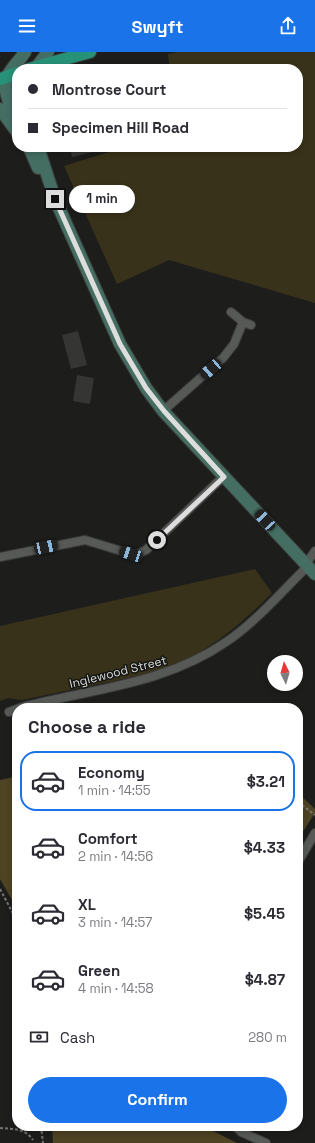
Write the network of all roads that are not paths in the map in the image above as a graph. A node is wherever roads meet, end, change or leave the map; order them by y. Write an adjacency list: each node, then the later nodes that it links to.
1 (25, 52): 4 (main road)
2 (48, 52): 5 (main road)
3 (85, 53): 6 (highway)
4 (16, 64)
5 (37, 64)
6 (47, 64)
7 (8, 76): 8 (main road)
8 (12, 107)
9 (0, 109): 10 (main road)
10 (12, 125)
11 (31, 152): 13 (main road)
12 (40, 152): 13 (main road)
13 (55, 199): 15 (main road)
14 (231, 312): 15 (street)
15 (164, 411): 16 (main road)
16 (224, 477): 18 (street); 19 (main road)
17 (315, 551): 19 (street, Inglewood Street)
18 (0, 557)
19 (309, 568): 20 (street, Inglewood Street)
20 (41, 703)
21 (315, 833): 22 (street)
22 (303, 853)
23 (240, 1131): 24 (street)
24 (266, 1143)

